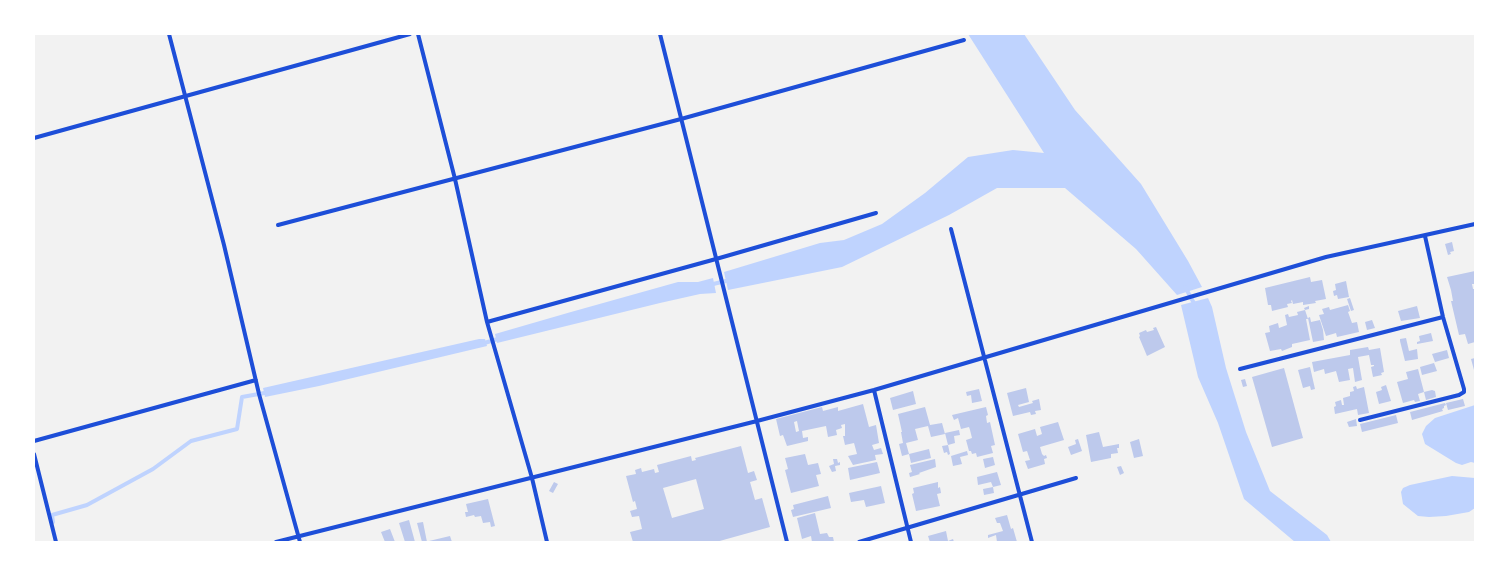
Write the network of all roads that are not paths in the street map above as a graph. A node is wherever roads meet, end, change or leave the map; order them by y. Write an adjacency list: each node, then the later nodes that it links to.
1 (169, 34): 6 (street)
2 (410, 34): 6 (street)
3 (418, 34): 9 (street)
4 (660, 34): 7 (street)
5 (964, 40): 7 (street)
6 (185, 97): 8 (street); 20 (street)
7 (681, 119): 9 (street); 15 (street)
8 (34, 138)
9 (455, 179): 12 (street); 17 (street)
10 (876, 213): 15 (street)
11 (1475, 224): 14 (street)
12 (278, 225)
13 (951, 229): 18 (street)
14 (1425, 236): 16 (street); 18 (street)
15 (716, 259): 17 (street); 23 (street)
16 (1443, 317): 19 (street); 22 (street)
17 (486, 322): 26 (street)
18 (984, 358): 21 (street); 28 (street)
19 (1240, 369)
20 (256, 380): 24 (street); 30 (street)
21 (874, 390): 23 (street); 29 (street)
22 (1360, 420)
23 (757, 421): 26 (street); 35 (street)
24 (34, 441)
25 (34, 454): 31 (street)
26 (532, 478): 30 (street); 34 (street)
27 (1076, 478): 28 (street)
28 (1020, 494): 29 (street); 38 (street)
29 (907, 528): 36 (street); 37 (street)
30 (298, 537): 32 (street); 33 (street)
31 (56, 542)
32 (276, 542)
33 (300, 542)
34 (547, 542)
35 (787, 542)
36 (859, 542)
37 (911, 542)
38 (1032, 542)

